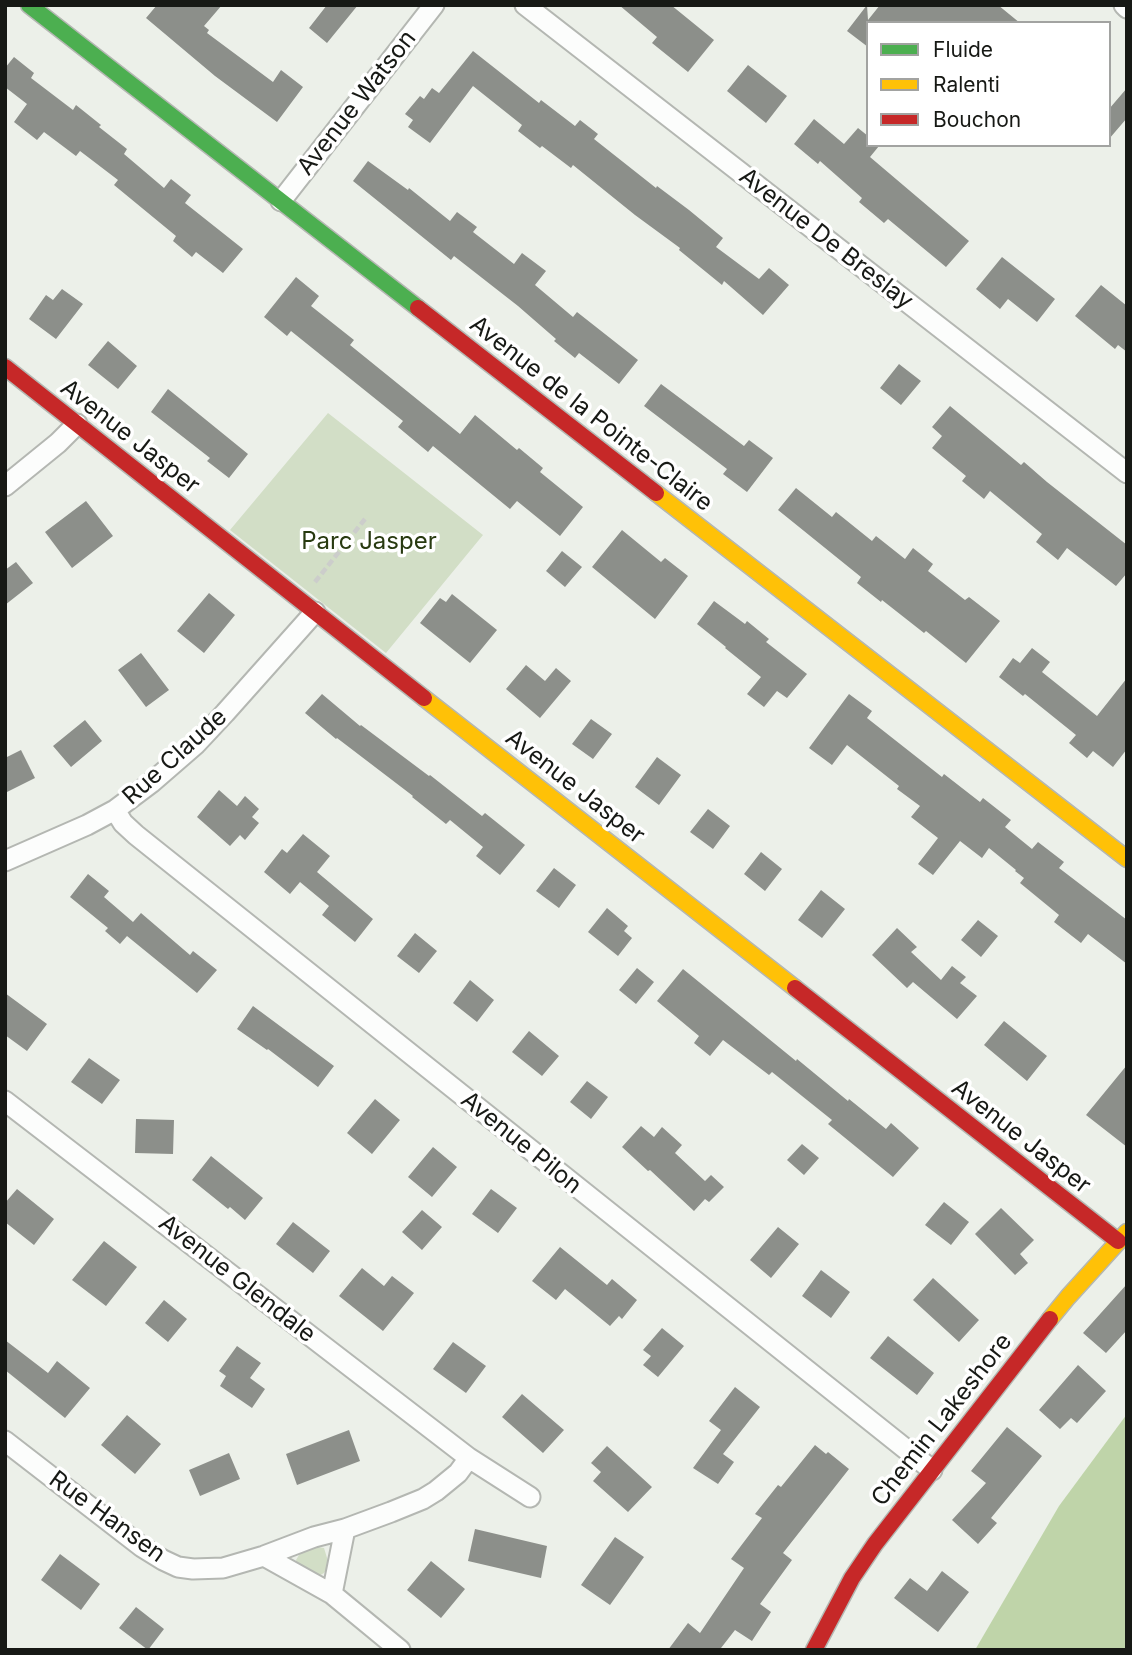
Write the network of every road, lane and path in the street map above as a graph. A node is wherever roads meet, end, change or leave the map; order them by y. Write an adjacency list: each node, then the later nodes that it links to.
1 (29, 5): 4 (street, Avenue de la Pointe-Claire)
2 (434, 5): 4 (street, Avenue Watson)
3 (525, 5): 7 (street, Avenue De Breslay)
4 (281, 201): 13 (street, Avenue de la Pointe-Claire)
5 (5, 367): 6 (street, Avenue Jasper)
6 (77, 424): 8 (street); 11 (street, Avenue Jasper)
7 (1127, 473)
8 (5, 486)
9 (366, 519): 10 (path)
10 (308, 591)
11 (315, 612): 12 (street, Rue Claude); 16 (street, Avenue Jasper)
12 (115, 810): 14 (street, Rue Claude); 19 (street, Avenue Pilon)
13 (1124, 851)
14 (5, 861)
15 (5, 1101): 18 (street, Avenue Glendale)
16 (1123, 1237): 19 (street, Chemin Lakeshore)
17 (5, 1441): 22 (street, Rue Hansen)
18 (469, 1458): 20 (street, Avenue Glendale); 21 (street)
19 (932, 1471): 25 (street, Chemin Lakeshore)
20 (530, 1497)
21 (345, 1529): 22 (street); 23 (street)
22 (264, 1556): 23 (street)
23 (332, 1594): 24 (street)
24 (400, 1650)
25 (814, 1650)

